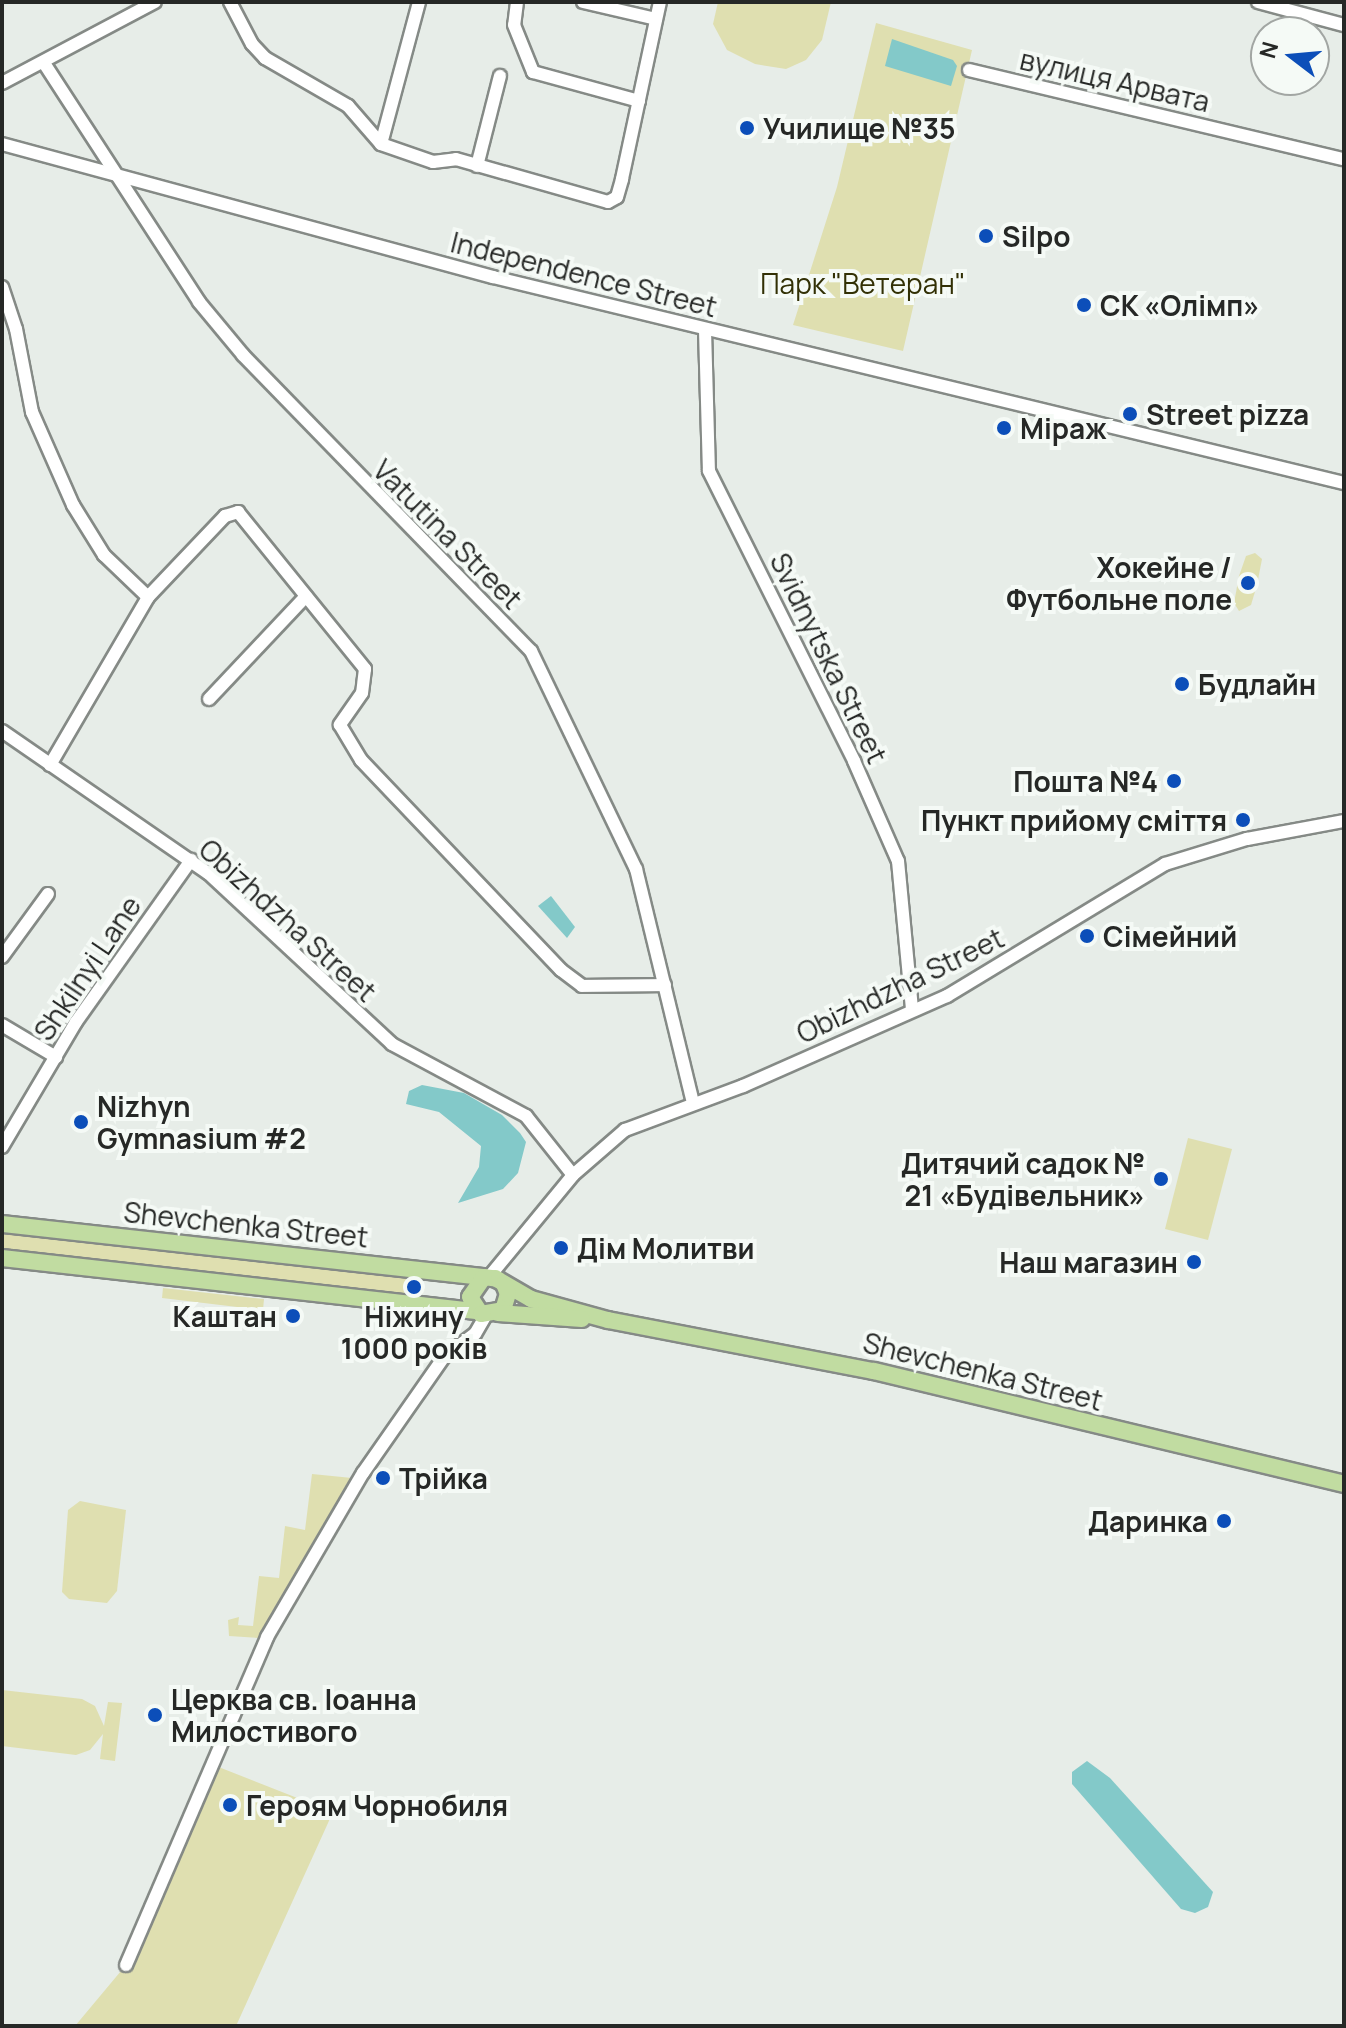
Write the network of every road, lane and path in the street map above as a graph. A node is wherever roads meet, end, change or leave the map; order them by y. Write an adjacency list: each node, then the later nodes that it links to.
1 (155, 2): 10 (street)
2 (230, 2): 16 (street)
3 (419, 2): 16 (street)
4 (517, 2): 14 (street)
5 (583, 2): 8 (street)
6 (660, 2): 8 (street)
7 (1258, 2): 9 (street)
8 (656, 19): 14 (street)
9 (1344, 25)
10 (44, 63): 13 (street); 19 (street, Vatutina Street)
11 (969, 70): 17 (street, вулиця Арвата)
12 (500, 76): 18 (street)
13 (2, 83)
14 (639, 101): 18 (street)
15 (2, 144): 19 (street, Independence Street)
16 (381, 144): 18 (street)
17 (1344, 159)
18 (477, 166)
19 (117, 174): 21 (street, Independence Street); 32 (street, Vatutina Street)
20 (2, 287): 24 (street)
21 (705, 330): 22 (street, Independence Street); 33 (street, Svidnytska Street)
22 (1344, 483)
23 (306, 596): 24 (street); 25 (street); 32 (street)
24 (148, 597): 27 (street)
25 (209, 699)
26 (2, 731): 27 (street, Obizhdzha Street)
27 (50, 765): 29 (street, Obizhdzha Street)
28 (1344, 821): 33 (street, Obizhdzha Street)
29 (191, 860): 35 (street, Shkilnyi Lane); 38 (street, Obizhdzha Street)
30 (48, 894): 31 (street)
31 (2, 957)
32 (665, 985): 36 (street, Vatutina Street)
33 (912, 1010): 36 (street, Obizhdzha Street)
34 (2, 1025): 35 (street)
35 (56, 1057): 37 (street, Shkilnyi Lane)
36 (693, 1103): 38 (street, Obizhdzha Street)
37 (2, 1147)
38 (573, 1175): 41 (street, Obizhdzha Street)
39 (2, 1224): 41 (main road, Shevchenka Street)
40 (2, 1258): 42 (main road, Shevchenka Street)
41 (495, 1280): 42 (main road); 42 (main road); 43 (main road, Shevchenka Street)
42 (484, 1313): 43 (main road, Shevchenka Street); 45 (street)
43 (608, 1320): 44 (main road, Shevchenka Street)
44 (1344, 1484)
45 (126, 1965)

